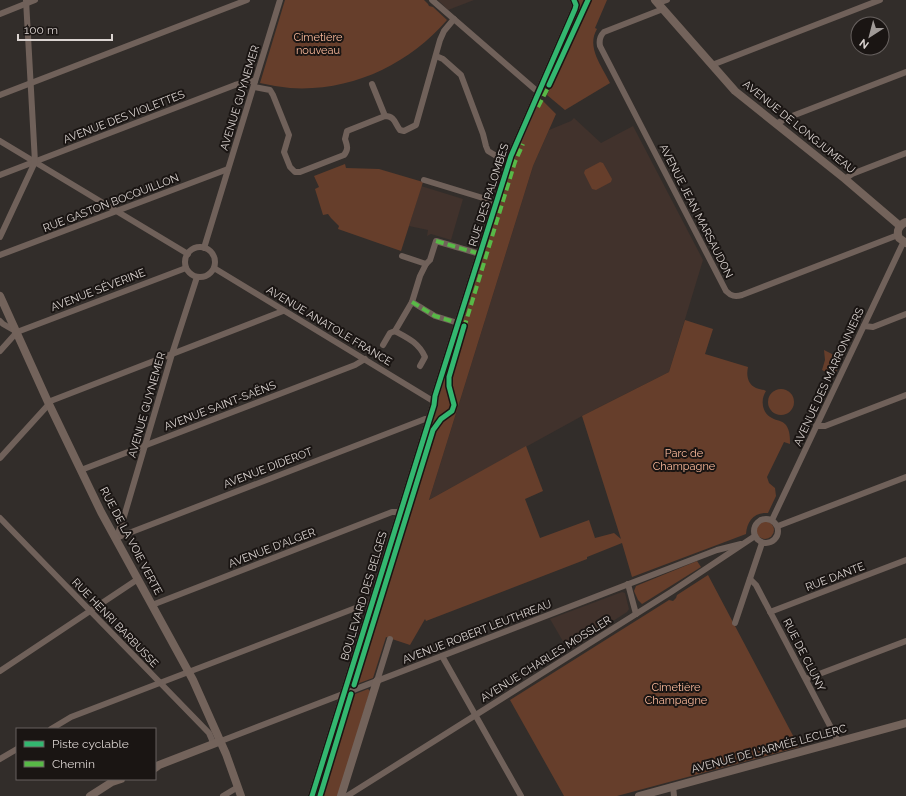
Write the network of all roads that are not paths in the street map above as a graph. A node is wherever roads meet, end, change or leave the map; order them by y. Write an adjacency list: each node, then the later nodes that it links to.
1 (35, 0): 8 (street)
2 (247, 0): 15 (street)
3 (280, 0): 16 (street, AVENUE GUYNEMER)
4 (432, 0): 11 (street)
5 (574, 0): 18 (street, RUE DES PALOMBES)
6 (667, 0): 9 (street)
7 (880, 0): 13 (street)
8 (26, 2): 10 (street); 15 (street)
9 (659, 4): 13 (street, AVENUE DE LONGJUMEAU); 33 (street, AVENUE JEAN MARSAUDON)
10 (0, 14)
11 (454, 19): 12 (street); 18 (street)
12 (436, 56): 20 (street); 25 (street)
13 (712, 65): 21 (street, AVENUE DE LONGJUMEAU)
14 (906, 72): 21 (street)
15 (30, 84): 19 (street); 24 (street)
16 (255, 84): 20 (street); 24 (street, AVENUE DES VIOLETTES); 26 (street, AVENUE GUYNEMER)
17 (372, 84): 20 (street)
18 (538, 92): 25 (street, RUE DES PALOMBES)
19 (0, 95)
20 (385, 116)
21 (776, 124): 28 (street, AVENUE DE LONGJUMEAU)
22 (0, 141): 24 (street)
23 (906, 153): 28 (street)
24 (35, 162): 27 (street, AVENUE DES VIOLETTES); 31 (street); 34 (street)
25 (508, 163): 30 (street, RUE DES PALOMBES)
26 (228, 169): 31 (street, RUE GASTON BOCQUILLON); 36 (street, AVENUE GUYNEMER)
27 (0, 176)
28 (845, 178): 32 (street, AVENUE DE LONGJUMEAU)
29 (424, 180): 30 (street)
30 (496, 202): 38 (street, RUE DES PALOMBES)
31 (117, 211): 37 (street); 39 (street, RUE GASTON BOCQUILLON)
32 (903, 224): 33 (street)
33 (898, 235): 35 (street)
34 (0, 237)
35 (905, 243): 51 (street, AVENUE DES MARRONNIERS)
36 (204, 248): 37 (street); 43 (street)
37 (188, 254): 42 (street)
38 (480, 254): 41 (street); 50 (street, RUE DES PALOMBES)
39 (0, 255)
40 (402, 256): 41 (street)
41 (426, 264): 46 (street)
42 (186, 268): 44 (street); 53 (street, AVENUE SÉVERINE)
43 (214, 268): 44 (street); 47 (street, AVENUE ANATOLE FRANCE)
44 (197, 277): 56 (street, AVENUE GUYNEMER)
45 (0, 296): 53 (street, RUE DE LA VOIE VERTE)
46 (412, 302): 50 (street); 52 (street)
47 (283, 311): 56 (street); 57 (street, AVENUE ANATOLE FRANCE)
48 (906, 314): 51 (street)
49 (0, 321): 53 (street)
50 (458, 323): 60 (street, RUE DES PALOMBES)
51 (864, 326): 63 (street, AVENUE DES MARRONNIERS)
52 (395, 331): 54 (street); 58 (street)
53 (17, 332): 55 (street); 61 (street, RUE DE LA VOIE VERTE)
54 (383, 345)
55 (0, 351)
56 (172, 354): 61 (street); 64 (street, AVENUE GUYNEMER)
57 (364, 359): 60 (street, AVENUE ANATOLE FRANCE); 64 (street, AVENUE SAINT-SAËNS)
58 (420, 366)
59 (906, 395): 63 (street)
60 (433, 401): 62 (street, BOULEVARD DES BELGES)
61 (49, 403): 65 (street); 66 (street, RUE DE LA VOIE VERTE)
62 (429, 419): 68 (street, BOULEVARD DES BELGES); 73 (street, AVENUE DIDEROT)
63 (816, 426): 70 (street, AVENUE DES MARRONNIERS)
64 (145, 445): 66 (street, AVENUE SAINT-SAËNS); 73 (street, AVENUE GUYNEMER)
65 (0, 458)
66 (81, 470): 73 (street, RUE DE LA VOIE VERTE)
67 (906, 478): 71 (street)
68 (400, 512): 80 (street, AVENUE D'ALGER); 81 (street, BOULEVARD DES BELGES)
69 (0, 518): 82 (street, RUE HENRI BARBUSSE)
70 (772, 520): 71 (street); 72 (street)
71 (778, 526): 74 (street)
72 (755, 536): 74 (street); 75 (street, AVENUE CHARLES MOSSLER)
73 (116, 538): 77 (street, RUE DE LA VOIE VERTE)
74 (762, 543): 78 (street)
75 (741, 544): 79 (street, AVENUE ROBERT LEUTHREAU); 84 (street, AVENUE CHARLES MOSSLER)
76 (906, 560): 83 (street, RUE DANTE)
77 (138, 579): 80 (street, RUE DE LA VOIE VERTE); 82 (street)
78 (750, 579): 83 (street, RUE DE CLUNY); 85 (street)
79 (628, 584): 84 (street); 88 (street, AVENUE ROBERT LEUTHREAU)
80 (152, 604): 90 (street, RUE DE LA VOIE VERTE)
81 (371, 604): 90 (street); 94 (street, BOULEVARD DES BELGES)
82 (90, 611): 89 (street); 93 (street, RUE HENRI BARBUSSE)
83 (770, 612): 91 (street, RUE DE CLUNY)
84 (636, 614): 95 (street, AVENUE CHARLES MOSSLER)
85 (735, 623)
86 (390, 638): 92 (street)
87 (906, 641): 91 (street)
88 (442, 656): 92 (street, AVENUE ROBERT LEUTHREAU); 95 (street)
89 (0, 671)
90 (189, 671): 93 (street); 98 (street, RUE DE LA VOIE VERTE)
91 (806, 679): 99 (street, RUE DE CLUNY)
92 (377, 681): 94 (street, AVENUE ROBERT LEUTHREAU); 111 (street)
93 (159, 683): 97 (street); 100 (street, RUE HENRI BARBUSSE)
94 (344, 694): 98 (street, AVENUE ROBERT LEUTHREAU); 110 (street, BOULEVARD DES BELGES)
95 (476, 715): 112 (street, AVENUE CHARLES MOSSLER); 113 (street)
96 (906, 723): 99 (street, AVENUE DE L'ARMÉE LECLERC)
97 (53, 728)
98 (221, 741): 100 (street); 106 (street, RUE DE LA VOIE VERTE)
99 (838, 741): 105 (street, AVENUE DE L'ARMÉE LECLERC)
100 (212, 744): 103 (street)
101 (16, 750): 102 (street)
102 (0, 759)
103 (156, 767)
104 (118, 780): 107 (street)
105 (673, 786): 114 (street, AVENUE DE L'ARMÉE LECLERC); 115 (street)
106 (238, 787): 108 (street); 109 (street, RUE DE LA VOIE VERTE)
107 (90, 796)
108 (223, 796)
109 (241, 796)
110 (312, 796)
111 (341, 796)
112 (347, 796)
113 (521, 796)
114 (639, 796)
115 (674, 796)

